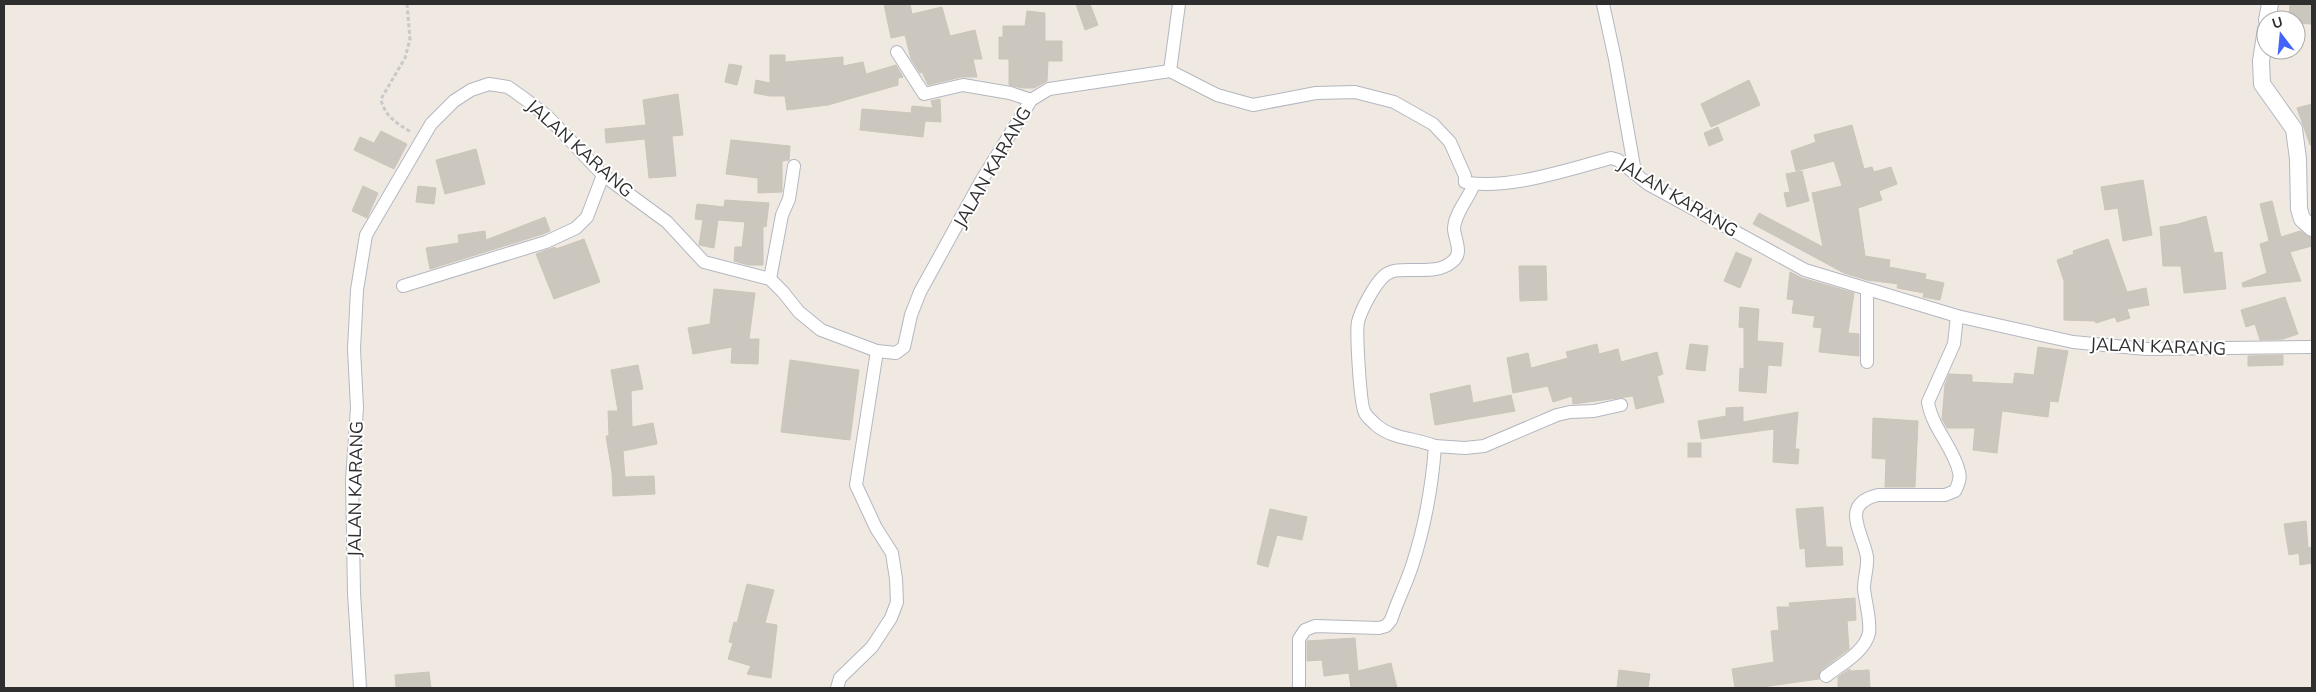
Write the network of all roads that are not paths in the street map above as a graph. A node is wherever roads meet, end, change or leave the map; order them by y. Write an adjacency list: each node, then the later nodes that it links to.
1 (1179, 4): 5 (street)
2 (1603, 4): 8 (street)
3 (897, 52): 6 (street)
4 (2261, 60): 11 (street)
5 (1170, 71): 6 (street, JALAN KARANG); 10 (street)
6 (1031, 100): 17 (street, JALAN KARANG)
7 (794, 166): 12 (street)
8 (1635, 172): 10 (street, JALAN KARANG); 14 (street, JALAN KARANG)
9 (603, 175): 12 (street, JALAN KARANG); 13 (street); 22 (street, JALAN KARANG)
10 (1474, 184): 20 (street)
11 (2312, 228)
12 (770, 279): 17 (street, JALAN KARANG)
13 (403, 286)
14 (1867, 290): 15 (street, JALAN KARANG); 18 (street)
15 (1957, 316): 16 (street, JALAN KARANG); 21 (street)
16 (2312, 347)
17 (877, 352): 23 (street)
18 (1867, 362)
19 (1621, 405): 20 (street)
20 (1435, 446): 24 (street)
21 (1826, 676)
22 (360, 688)
23 (837, 688)
24 (1298, 688)

